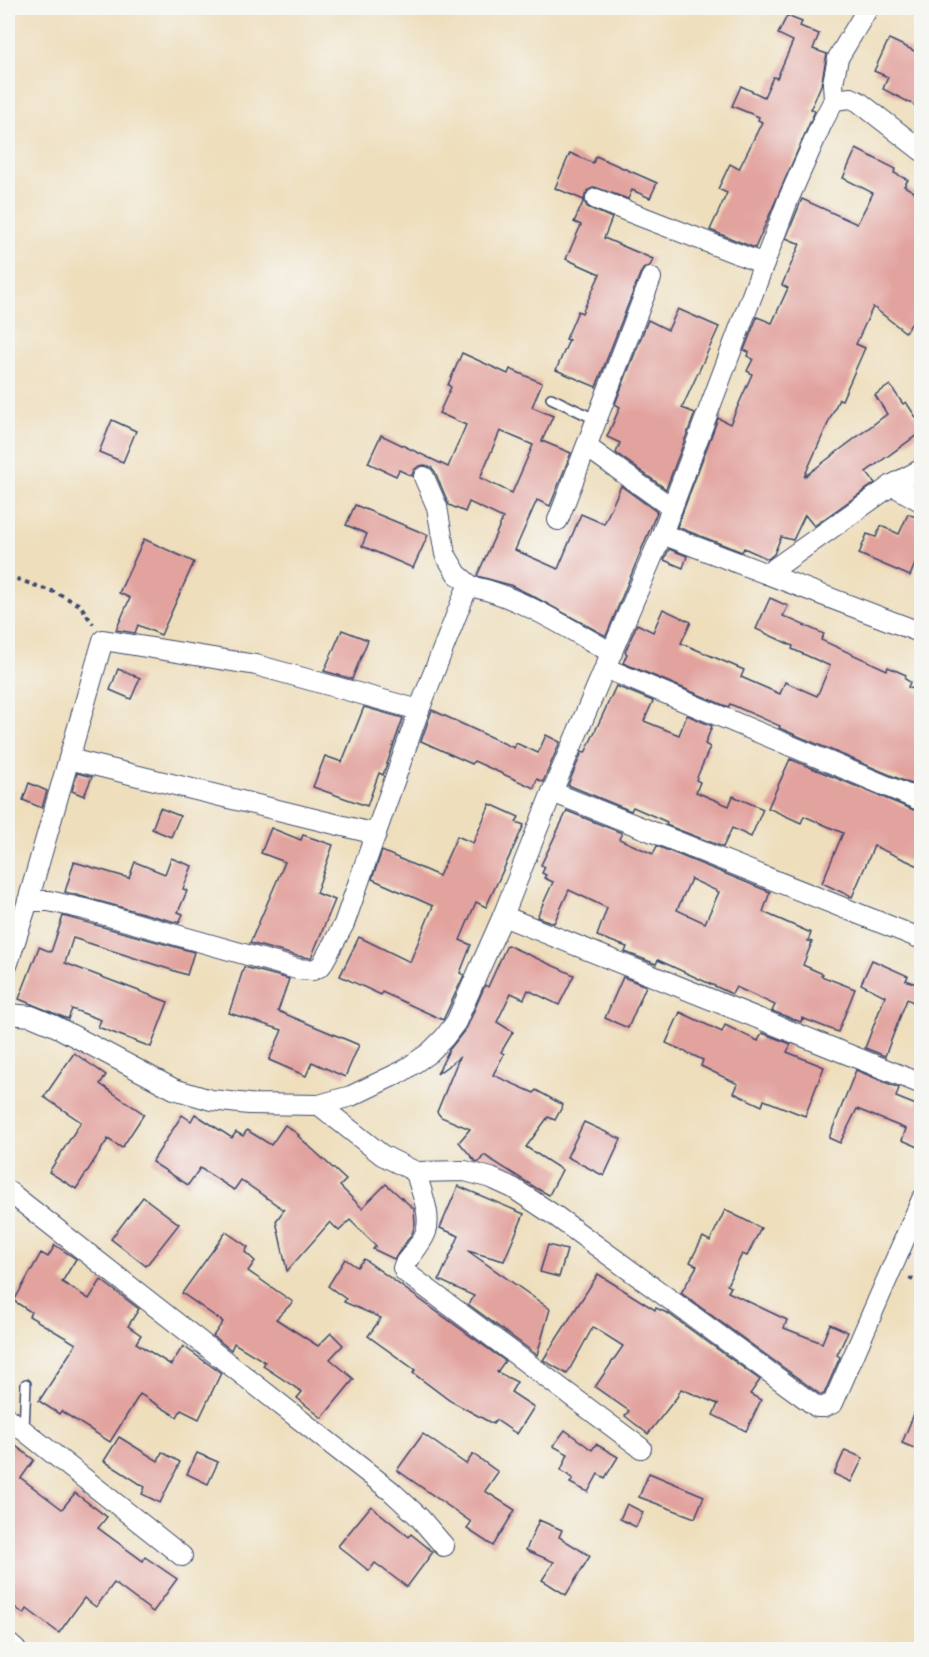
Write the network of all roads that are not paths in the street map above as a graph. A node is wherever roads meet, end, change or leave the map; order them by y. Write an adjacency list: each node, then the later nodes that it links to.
1 (868, 8): 2 (street)
2 (834, 100): 3 (street); 5 (street)
3 (921, 151)
4 (596, 199): 5 (street)
5 (764, 264): 14 (street)
6 (651, 278): 8 (street)
7 (550, 398): 8 (lane)
8 (597, 420): 9 (street)
9 (587, 447): 14 (street); 15 (street)
10 (921, 469): 12 (street)
11 (424, 477): 18 (street)
12 (891, 484): 13 (street); 17 (street)
13 (921, 502)
14 (672, 508): 16 (street)
15 (558, 520)
16 (662, 534): 17 (street); 20 (street)
17 (767, 574): 19 (street)
18 (472, 587): 20 (street); 21 (street)
19 (921, 633)
20 (609, 660): 23 (street); 24 (street)
21 (420, 710): 22 (street); 25 (street)
22 (69, 759): 25 (street); 26 (street)
23 (552, 792): 27 (street); 28 (street)
24 (921, 801)
25 (376, 834): 26 (street)
26 (28, 901): 29 (street)
27 (503, 916): 31 (street); 32 (street)
28 (921, 939)
29 (8, 963)
30 (8, 1014): 32 (street)
31 (921, 1084)
32 (319, 1105): 33 (street)
33 (416, 1172): 35 (street); 39 (street)
34 (8, 1191): 40 (street)
35 (921, 1199)
36 (26, 1384): 38 (lane)
37 (8, 1418): 38 (street)
38 (24, 1431): 41 (street)
39 (641, 1448)
40 (444, 1546)
41 (182, 1556)
42 (8, 1643): 43 (street)
43 (16, 1650)

